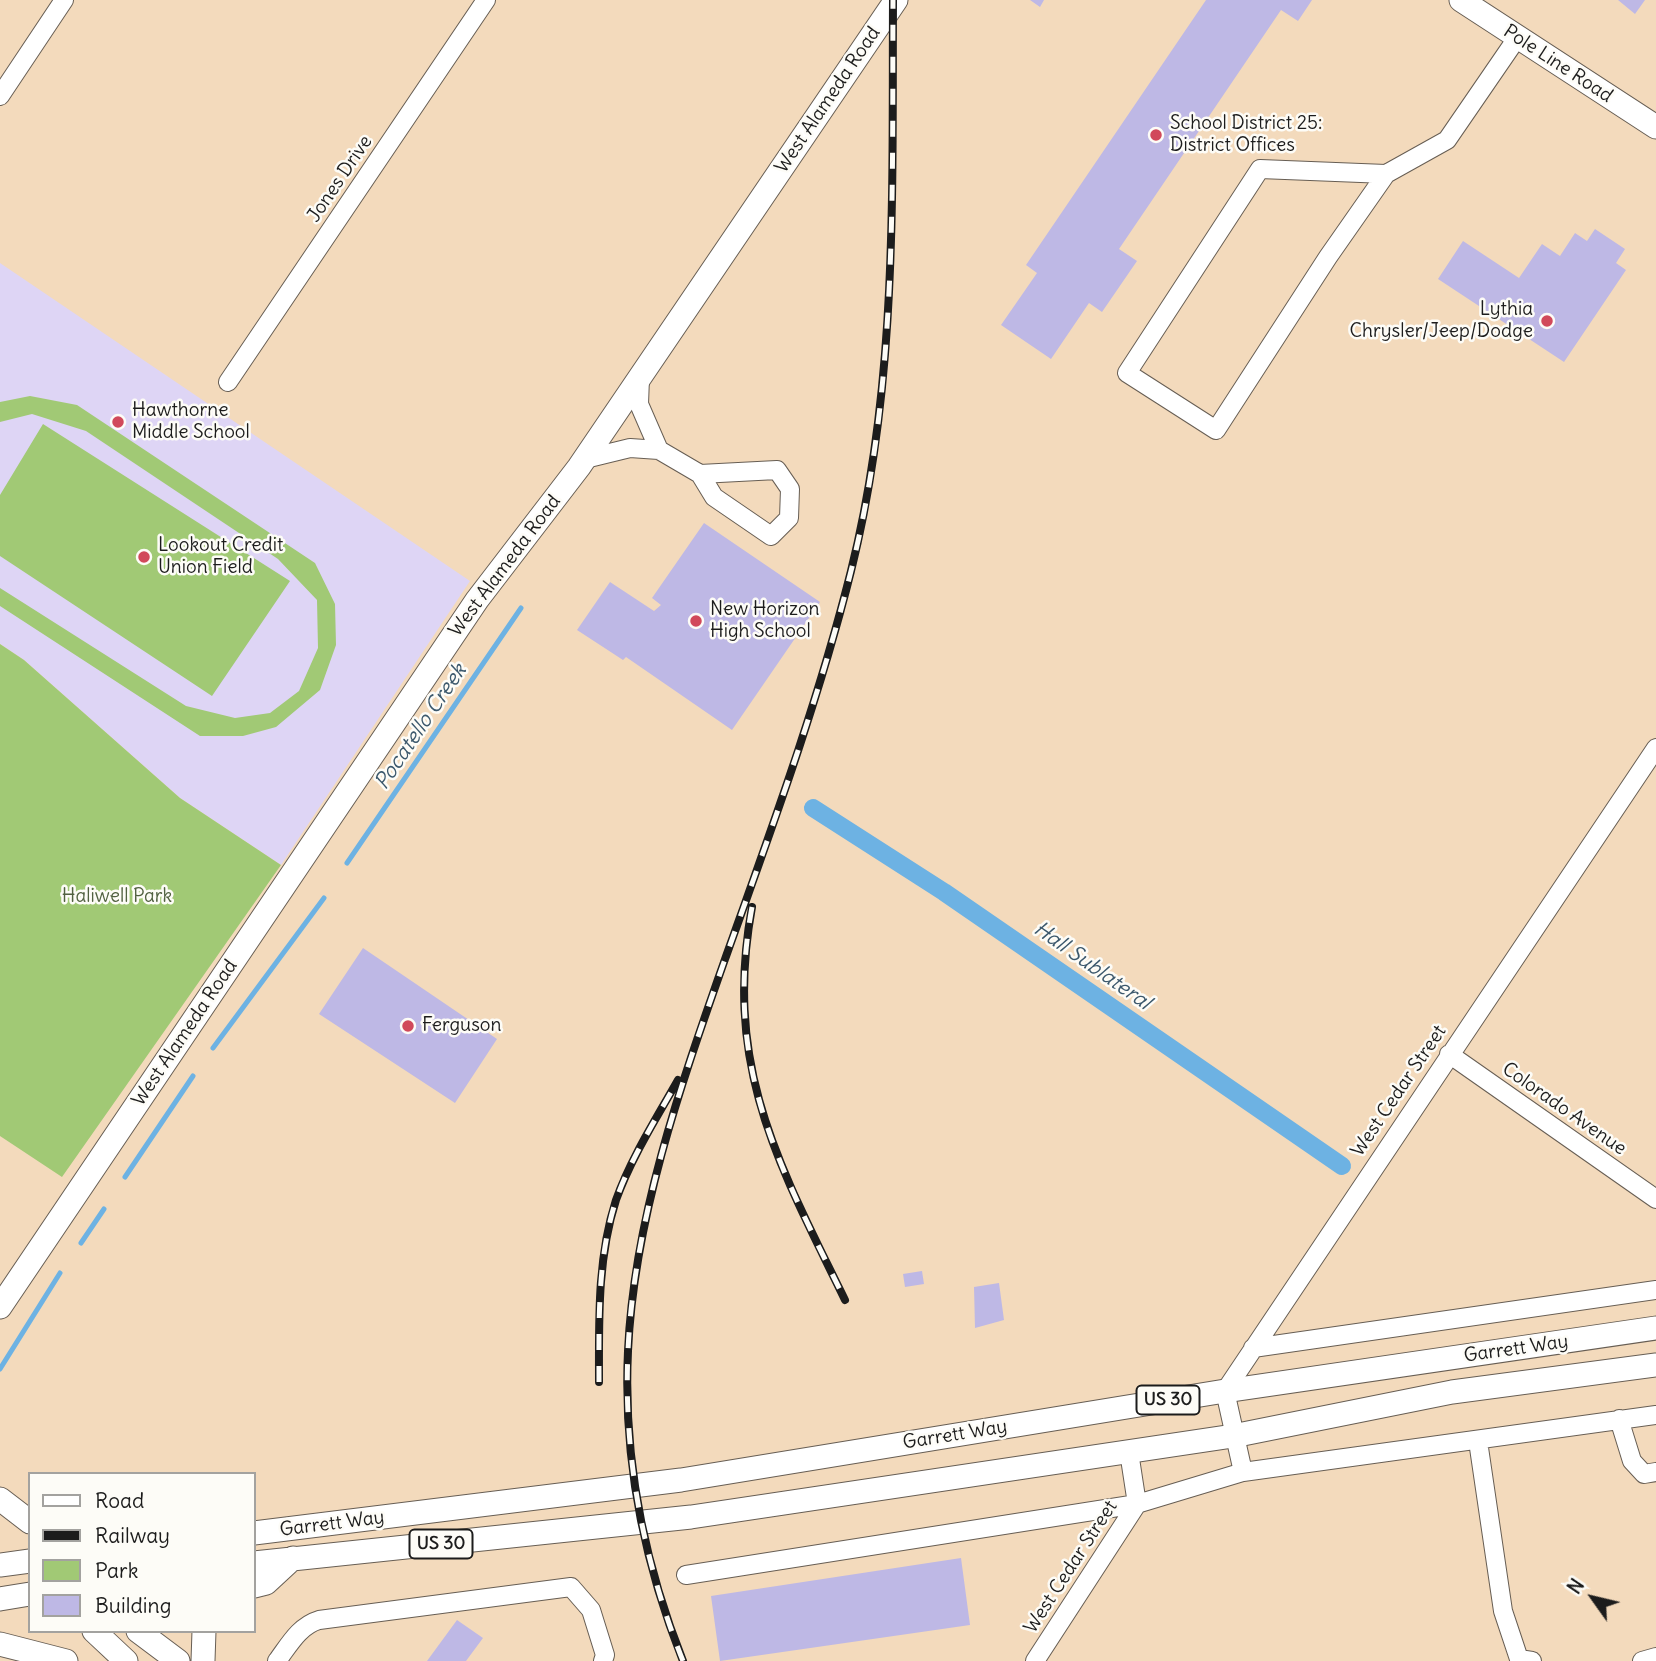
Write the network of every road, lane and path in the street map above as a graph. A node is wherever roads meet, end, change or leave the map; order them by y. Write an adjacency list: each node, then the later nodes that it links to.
1 (64, 0): 6 (street)
2 (486, 0): 10 (street, Jones Drive)
3 (896, 0): 9 (main road, West Alameda Road)
4 (1461, 0): 5 (main road, Pole Line Road)
5 (1517, 38): 7 (main road, Pole Line Road); 8 (street)
6 (0, 96)
7 (1656, 127)
8 (1386, 174): 8 (street)
9 (640, 378): 11 (street); 12 (main road, West Alameda Road)
10 (228, 382)
11 (659, 450): 12 (street); 13 (street)
12 (584, 459): 18 (main road, West Alameda Road)
13 (700, 474): 13 (street)
14 (1656, 748): 15 (street, West Cedar Street)
15 (1449, 1054): 16 (street, Colorado Avenue); 20 (street, West Cedar Street)
16 (1656, 1199)
17 (1656, 1290): 20 (street)
18 (0, 1307)
19 (1656, 1328): 22 (main road, Garrett Way / US 30)
20 (1253, 1348): 22 (street, West Cedar Street)
21 (1656, 1365): 25 (main road, Garrett Way / US 30)
22 (1225, 1391): 25 (street); 33 (main road, Garrett Way / US 30)
23 (1656, 1415): 24 (street)
24 (1619, 1419): 26 (street); 29 (street)
25 (1233, 1436): 27 (main road, Garrett Way / US 30); 28 (street)
26 (1478, 1441): 28 (street); 54 (street)
27 (1129, 1452): 31 (street, West Cedar Street); 34 (main road, Garrett Way / US 30)
28 (1243, 1472): 31 (street)
29 (1656, 1472)
30 (0, 1499): 32 (main road)
31 (1137, 1504): 38 (street); 53 (street, West Cedar Street)
32 (28, 1520)
33 (256, 1533)
34 (293, 1558): 36 (main road, Garrett Way / US 30); 39 (main road)
35 (28, 1561): 37 (main road)
36 (256, 1563)
37 (0, 1565)
38 (686, 1575)
39 (256, 1586)
40 (28, 1594): 41 (main road)
41 (0, 1599)
42 (96, 1633): 48 (main road)
43 (141, 1633): 49 (main road)
44 (204, 1633): 50 (main road)
45 (0, 1644): 47 (main road)
46 (1656, 1657): 55 (street)
47 (66, 1661)
48 (125, 1661)
49 (178, 1661)
50 (204, 1661)
51 (277, 1661): 52 (street)
52 (603, 1661)
53 (1035, 1661)
54 (1532, 1661)
55 (1642, 1661)

